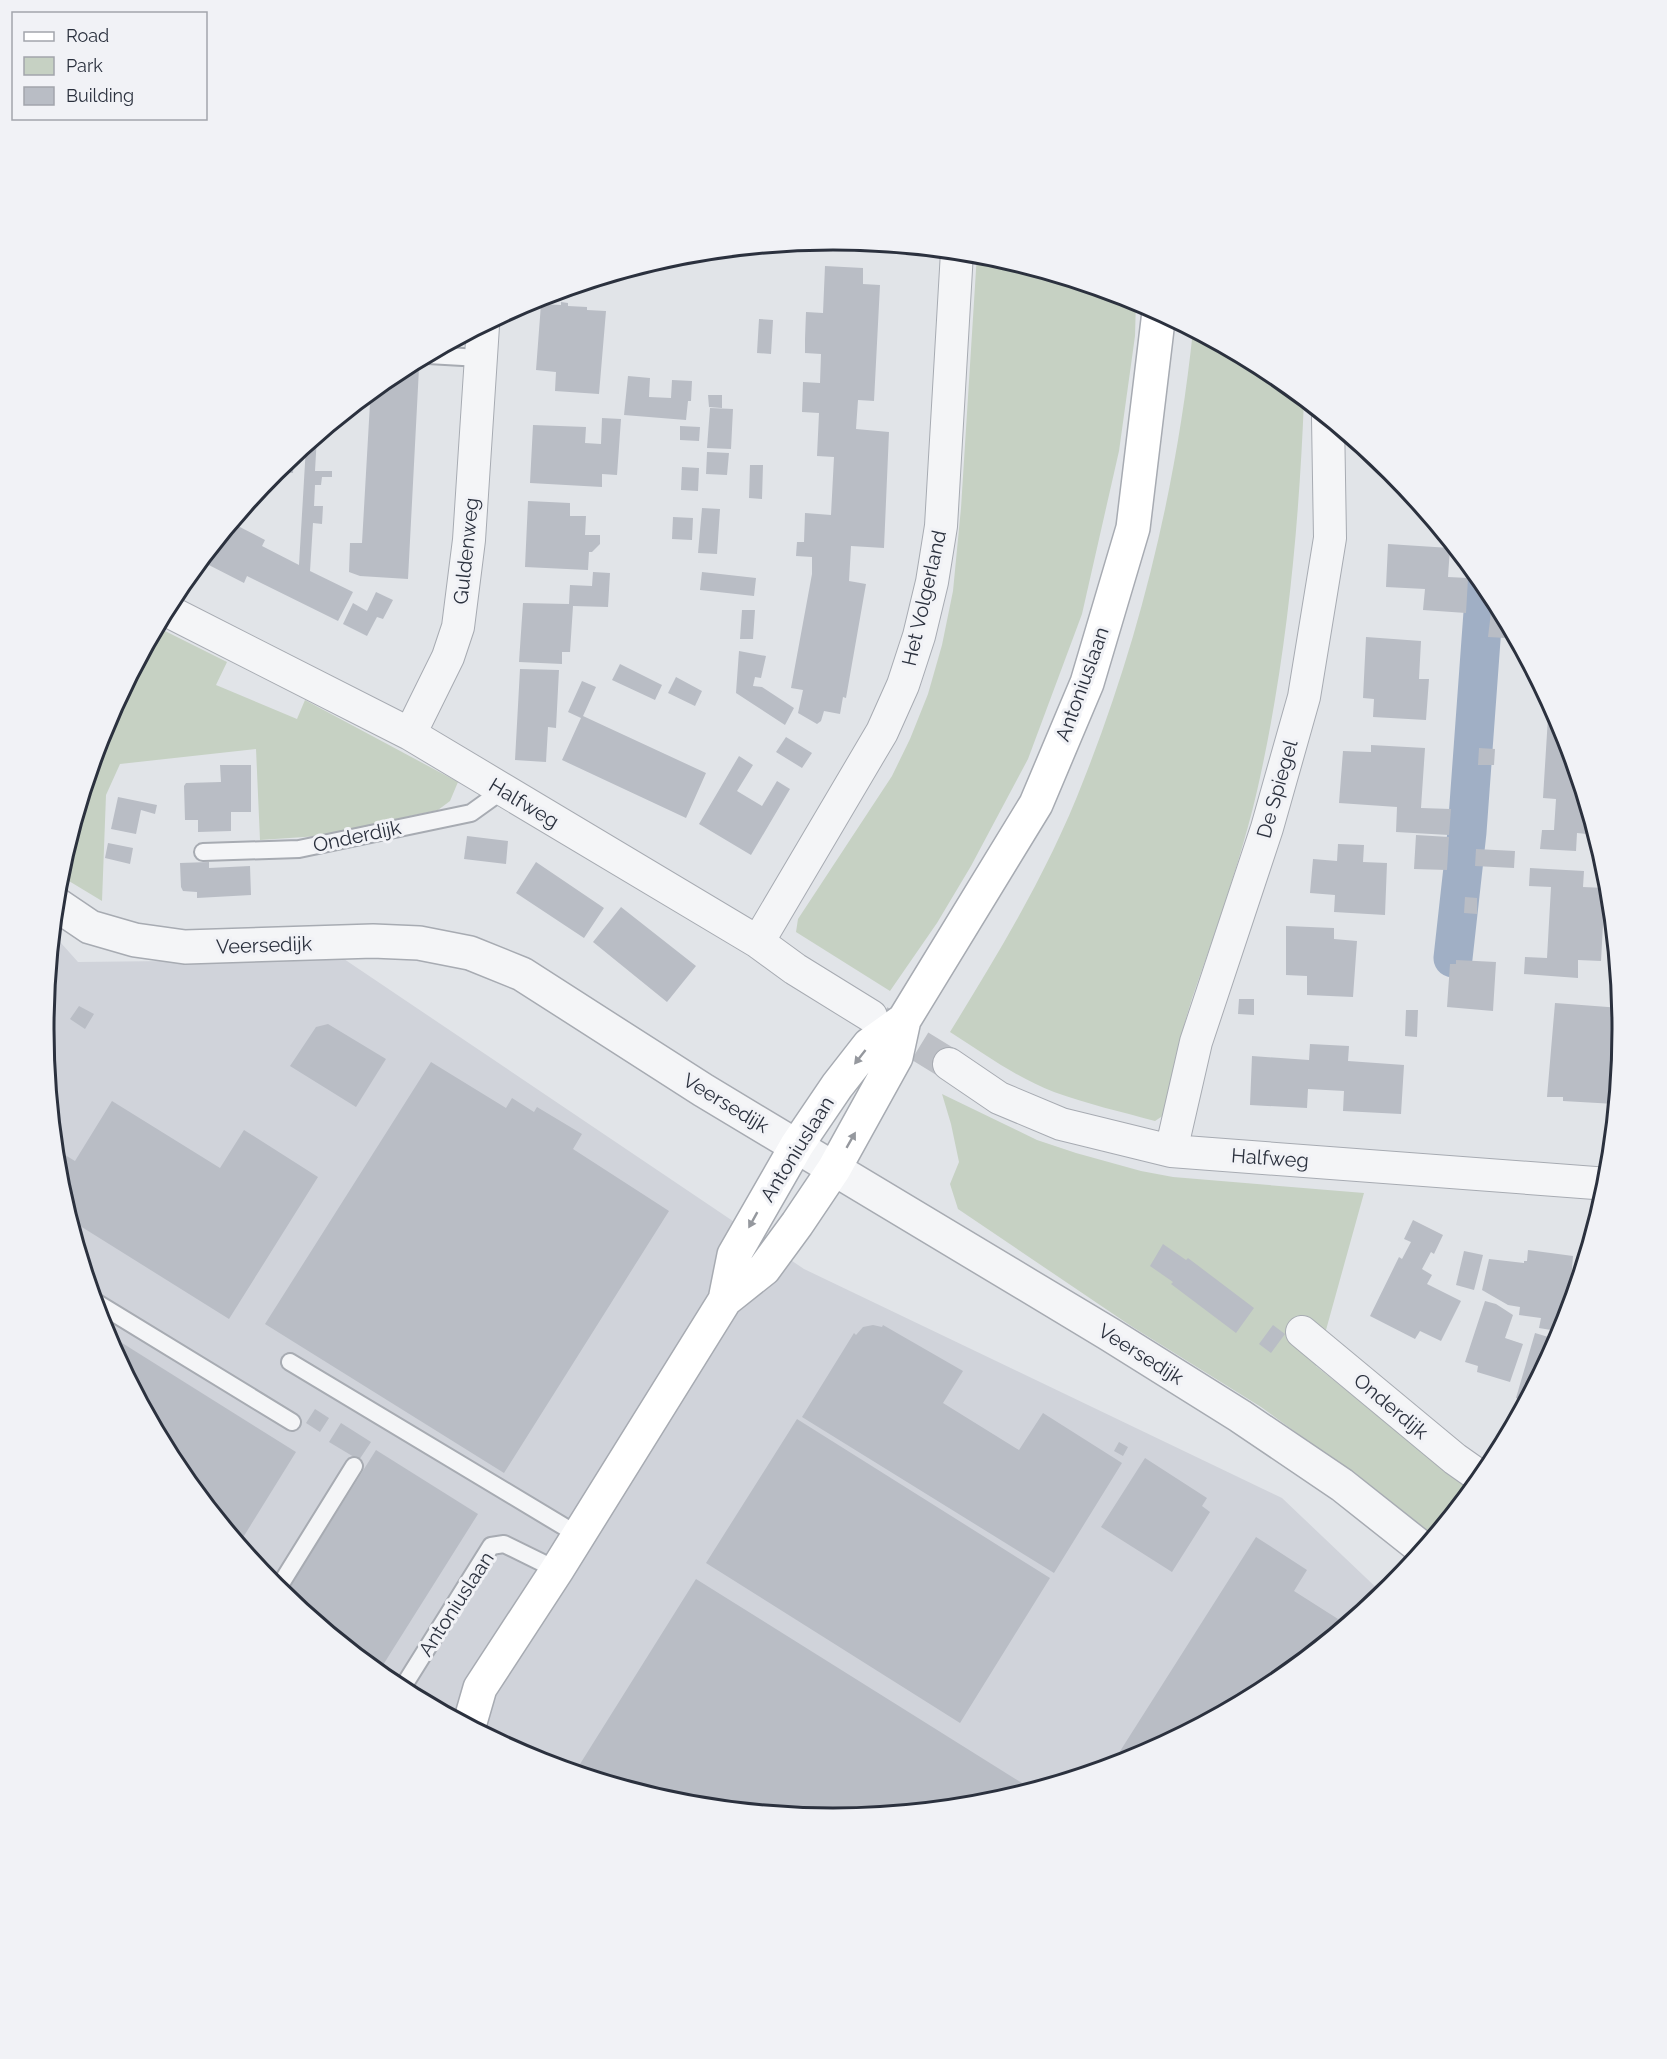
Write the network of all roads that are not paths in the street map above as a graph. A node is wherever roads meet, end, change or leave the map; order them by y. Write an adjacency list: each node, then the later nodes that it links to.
1 (957, 260): 12 (street, Het Volgerland)
2 (1158, 321): 14 (main road, Antoniuslaan)
3 (482, 334): 5 (street, Guldenweg)
4 (441, 356): 5 (lane)
5 (480, 358): 8 (street, Guldenweg)
6 (1328, 428): 17 (street, De Spiegel)
7 (174, 614): 8 (street, Halfweg)
8 (410, 734): 9 (street, Halfweg)
9 (503, 790): 10 (lane, Onderdijk); 12 (street, Halfweg)
10 (203, 852)
11 (64, 909): 16 (street, Veersedijk)
12 (758, 942): 13 (street, Halfweg)
13 (871, 1016)
14 (904, 1020): 16 (main road, Antoniuslaan, one-way to 16); 18 (main road, Antoniuslaan, one-way to 14)
15 (949, 1064): 17 (street, Halfweg)
16 (797, 1145): 18 (street, Veersedijk); 20 (main road, Antoniuslaan, one-way to 20)
17 (1171, 1151): 19 (street, Halfweg)
18 (834, 1168): 20 (main road, Antoniuslaan); 28 (street, Veersedijk)
19 (1598, 1183)
20 (725, 1300): 27 (main road, Antoniuslaan)
21 (106, 1308): 24 (lane)
22 (1302, 1332): 26 (street, Onderdijk)
23 (290, 1362): 27 (lane)
24 (292, 1422)
25 (354, 1466): 30 (lane)
26 (1474, 1473)
27 (578, 1535): 29 (main road, Antoniuslaan)
28 (1418, 1545)
29 (557, 1570): 31 (lane, Antoniuslaan); 32 (main road, Antoniuslaan)
30 (282, 1581)
31 (406, 1682)
32 (480, 1689): 33 (main road, Antoniuslaan); 34 (main road, Antoniuslaan)
33 (453, 1710)
34 (471, 1719)

